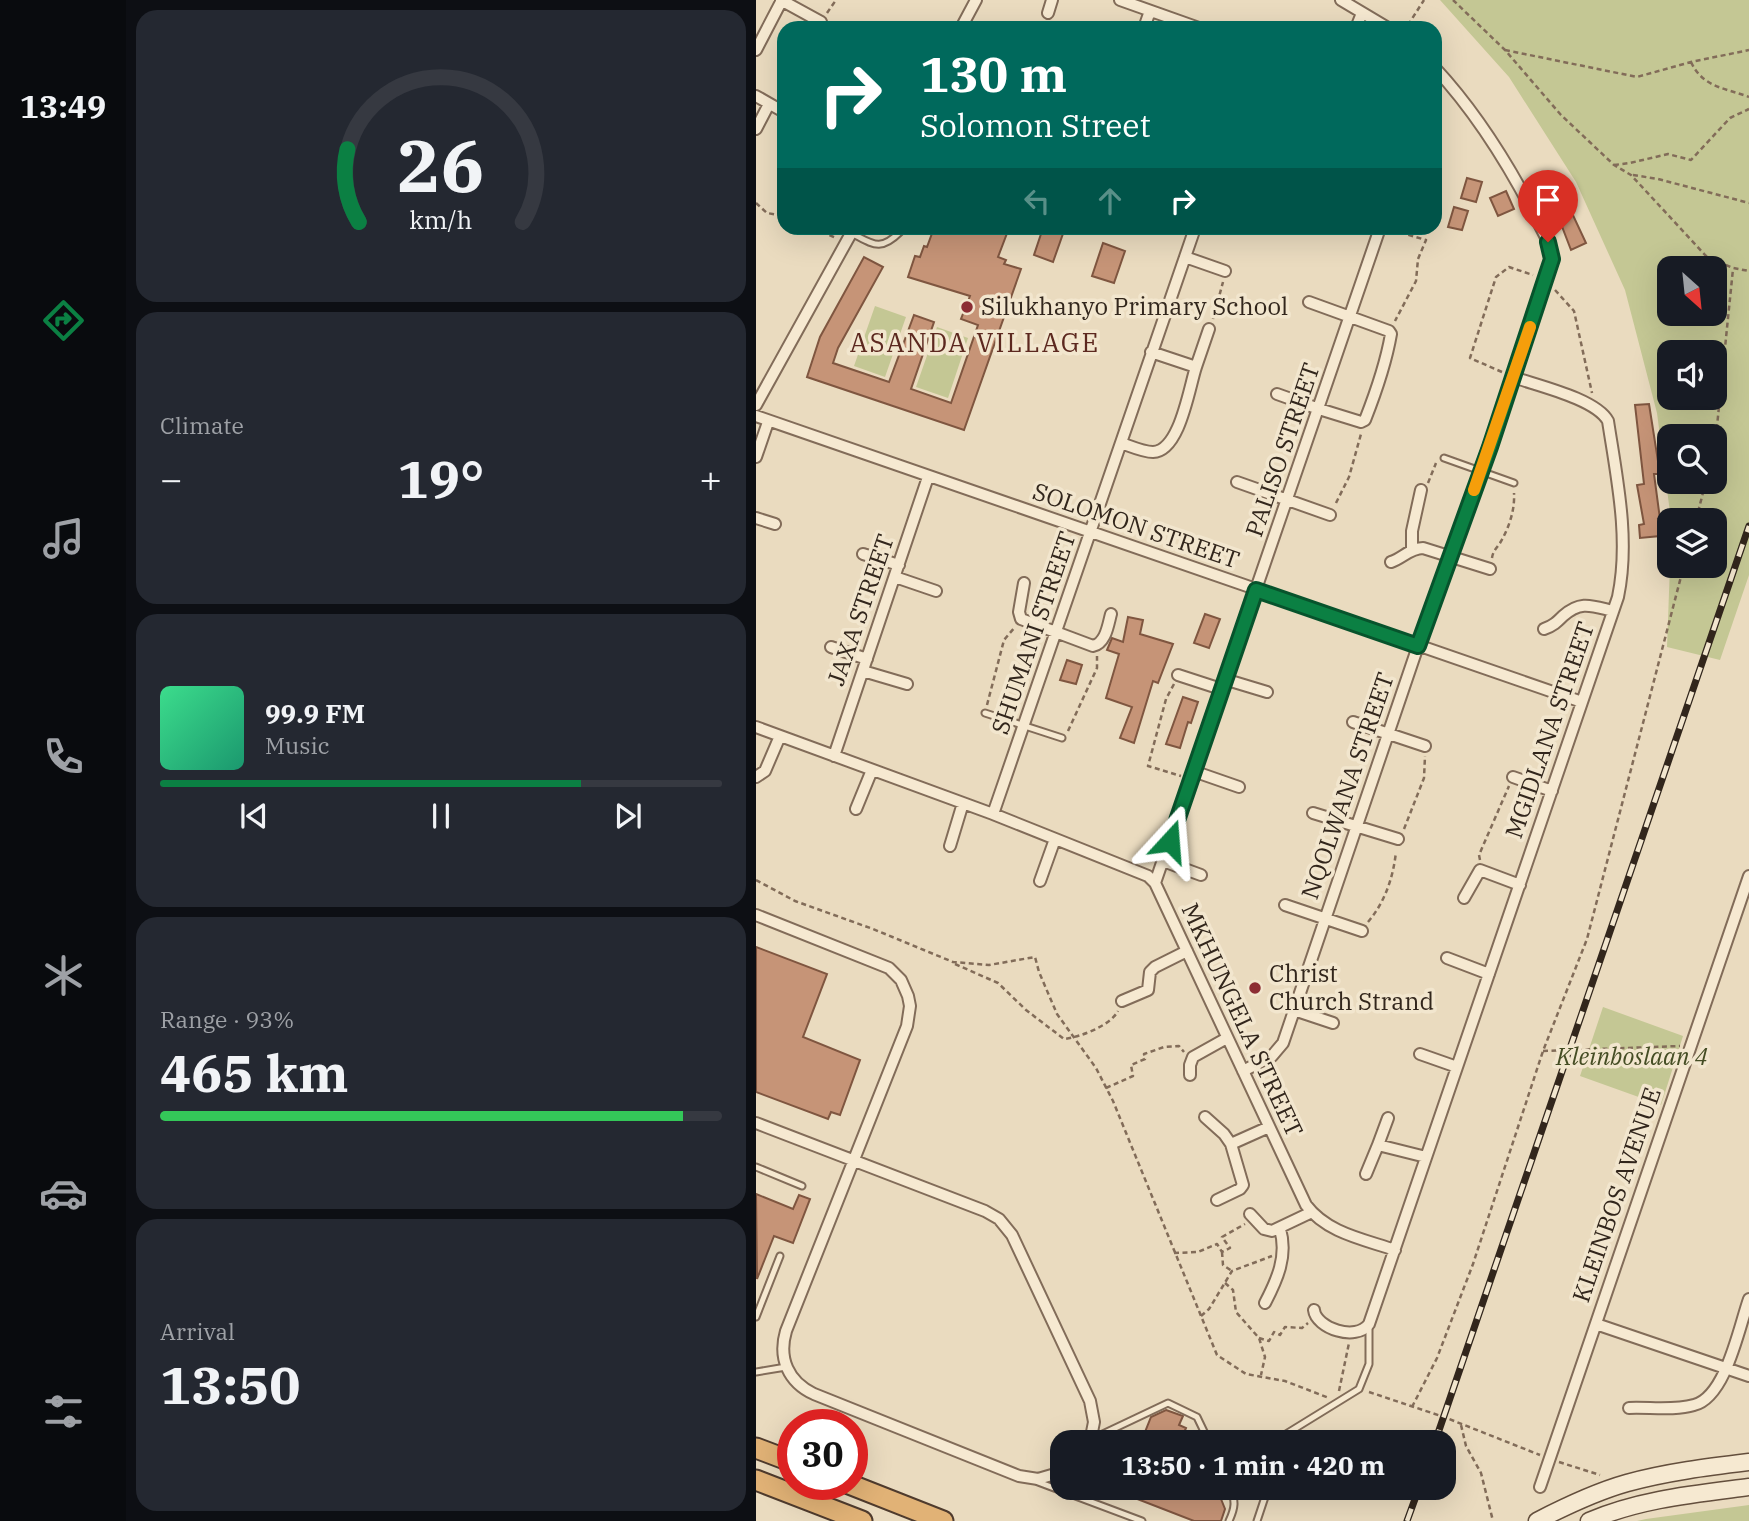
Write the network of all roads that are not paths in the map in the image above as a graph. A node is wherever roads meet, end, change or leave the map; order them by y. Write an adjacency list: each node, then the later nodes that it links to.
1 (782, 0): 9 (street); 15 (street)
2 (976, 0): 10 (street)
3 (1052, 0): 7 (street)
4 (1120, 0): 6 (street)
5 (1341, 0): 8 (street)
6 (1150, 10): 11 (street); 12 (street)
7 (1048, 13)
8 (1362, 13): 13 (street); 14 (street)
9 (819, 21)
10 (965, 21)
11 (1146, 21)
12 (1180, 21)
13 (1359, 21)
14 (1376, 21)
15 (756, 50)
16 (1442, 77): 33 (street)
17 (756, 96): 18 (street)
18 (769, 104): 19 (street); 20 (street)
19 (777, 108)
20 (756, 129)
21 (849, 235): 35 (street)
22 (860, 235): 23 (lane)
23 (897, 235)
24 (1193, 235): 26 (street, SHUMANI STREET)
25 (1378, 235): 29 (street, PALISO STREET)
26 (1185, 257): 27 (street); 31 (street, SHUMANI STREET)
27 (1226, 271)
28 (1309, 302): 29 (street)
29 (1350, 316): 36 (street, PALISO STREET); 36 (street)
30 (1209, 329): 32 (street)
31 (1151, 352): 32 (street); 39 (street, SHUMANI STREET)
32 (1196, 367): 39 (street)
33 (1513, 377): 42 (street, NQOLWANA STREET); 62 (street, MGIDLANA STREET)
34 (1277, 394): 36 (street)
35 (756, 405)
36 (1319, 410): 47 (street, PALISO STREET)
37 (756, 416): 38 (street, SOLOMON STREET)
38 (768, 422): 40 (street); 43 (street, SOLOMON STREET)
39 (1121, 443): 51 (street, SHUMANI STREET)
40 (756, 457)
41 (1444, 458): 42 (lane)
42 (1482, 470): 45 (lane); 54 (street, NQOLWANA STREET)
43 (928, 477): 51 (street, SOLOMON STREET); 56 (street, JAXA STREET)
44 (1237, 482): 47 (street)
45 (1514, 483)
46 (1421, 489): 52 (street)
47 (1288, 500): 48 (street); 60 (street, PALISO STREET)
48 (1330, 515)
49 (756, 518): 50 (street)
50 (775, 524)
51 (1091, 533): 60 (street, SOLOMON STREET); 65 (street, SHUMANI STREET)
52 (1412, 549): 54 (street); 55 (street)
53 (863, 554): 56 (street)
54 (1449, 558): 57 (street); 66 (street, NQOLWANA STREET)
55 (1391, 562)
56 (899, 565): 58 (street, JAXA STREET)
57 (1490, 569)
58 (895, 577): 61 (street); 68 (street, JAXA STREET)
59 (1024, 583): 65 (street)
60 (1256, 590): 66 (street, SOLOMON STREET); 72 (street, PALISO STREET)
61 (936, 591)
62 (1613, 611): 64 (street); 74 (street, MGIDLANA STREET)
63 (1111, 614): 65 (street)
64 (1544, 629)
65 (1057, 631): 77 (street, SHUMANI STREET)
66 (1418, 646): 74 (street, SOLOMON STREET); 79 (street, NQOLWANA STREET)
67 (831, 647): 68 (street)
68 (867, 659): 69 (street, JAXA STREET)
69 (863, 671): 71 (street); 83 (street, JAXA STREET)
70 (1178, 675): 72 (street)
71 (907, 684)
72 (1222, 684): 73 (street); 85 (street, PALISO STREET)
73 (1267, 692)
74 (1582, 702): 89 (street, MGIDLANA STREET)
75 (985, 713): 77 (lane)
76 (1353, 722): 79 (street)
77 (1024, 726): 81 (lane); 93 (street, SHUMANI STREET)
78 (756, 727): 80 (street, MKHUNGELA STREET)
79 (1388, 733): 82 (street); 94 (street, NQOLWANA STREET)
80 (780, 736): 83 (street, MKHUNGELA STREET); 86 (street)
81 (1062, 738)
82 (1425, 746)
83 (834, 757): 84 (street, MKHUNGELA STREET)
84 (872, 770): 90 (street, MKHUNGELA STREET); 91 (street)
85 (1192, 775): 88 (street); 98 (street, PALISO STREET)
86 (756, 777)
87 (1513, 777): 89 (street)
88 (1239, 786)
89 (1552, 791): 103 (street, MGIDLANA STREET)
90 (963, 803): 93 (street, MKHUNGELA STREET); 97 (street)
91 (856, 809)
92 (1313, 813): 94 (street)
93 (993, 814): 95 (street, MKHUNGELA STREET)
94 (1357, 826): 96 (street); 107 (street, NQOLWANA STREET)
95 (1055, 839): 101 (street); 102 (street, MKHUNGELA STREET)
96 (1398, 839)
97 (950, 846)
98 (1163, 861): 99 (street); 102 (street, PALISO STREET)
99 (1201, 875)
100 (1749, 876): 142 (street, KLEINBOS AVENUE)
101 (1040, 881)
102 (1155, 883): 109 (street, MKHUNGELA STREET)
103 (1520, 885): 104 (street); 111 (street, MGIDLANA STREET)
104 (1464, 898)
105 (1285, 905): 107 (street)
106 (756, 915): 127 (street)
107 (1325, 919): 108 (street); 113 (street, NQOLWANA STREET)
108 (1362, 931)
109 (1187, 951): 112 (street); 115 (street, MKHUNGELA STREET)
110 (1447, 958): 111 (street)
111 (1489, 974): 117 (street, MGIDLANA STREET)
112 (1122, 1002)
113 (1294, 1010): 114 (street); 118 (street, NQOLWANA STREET)
114 (1333, 1023)
115 (1227, 1038): 118 (street, MKHUNGELA STREET); 119 (street)
116 (1420, 1054): 117 (street)
117 (1457, 1067): 126 (street, MGIDLANA STREET)
118 (1243, 1071): 123 (street, MKHUNGELA STREET)
119 (1190, 1075)
120 (1205, 1117): 124 (street)
121 (1388, 1118): 125 (street)
122 (756, 1123): 127 (street)
123 (1269, 1127): 124 (street); 132 (street, MKHUNGELA STREET)
124 (1231, 1144): 131 (street)
125 (1378, 1145): 126 (street); 129 (street)
126 (1426, 1157): 135 (street, MGIDLANA STREET)
127 (854, 1159): 143 (street); 148 (street)
128 (756, 1167): 130 (lane)
129 (1366, 1174)
130 (802, 1186)
131 (1217, 1200)
132 (1312, 1212): 134 (street); 135 (street, MKHUNGELA STREET)
133 (1250, 1214): 134 (street)
134 (1280, 1229): 138 (street)
135 (1395, 1250): 141 (street, MGIDLANA STREET)
136 (780, 1256): 140 (lane)
137 (1749, 1298): 144 (street)
138 (1265, 1303)
139 (1314, 1313): 141 (street)
140 (756, 1317)
141 (1369, 1324): 151 (lane, MGIDLANA STREET)
142 (1596, 1324): 144 (street); 158 (street, KLEINBOS AVENUE)
143 (786, 1367): 145 (lane); 156 (street)
144 (1725, 1368): 146 (street); 147 (street)
145 (756, 1372)
146 (1749, 1376)
147 (1629, 1408)
148 (1092, 1430)
149 (1113, 1430): 150 (lane)
150 (1203, 1430)
151 (1292, 1430)
152 (756, 1448): 153 (highway)
153 (777, 1456)
154 (1749, 1462): 168 (main road)
155 (1050, 1476): 156 (street)
156 (1028, 1478): 165 (lane)
157 (756, 1480): 163 (highway)
158 (1539, 1487)
159 (1749, 1487): 169 (main road)
160 (868, 1491): 164 (highway)
161 (1235, 1500): 166 (lane)
162 (1264, 1500): 167 (lane)
163 (862, 1521)
164 (943, 1521)
165 (1142, 1521)
166 (1229, 1521)
167 (1257, 1521)
168 (1537, 1521)
169 (1589, 1521)

